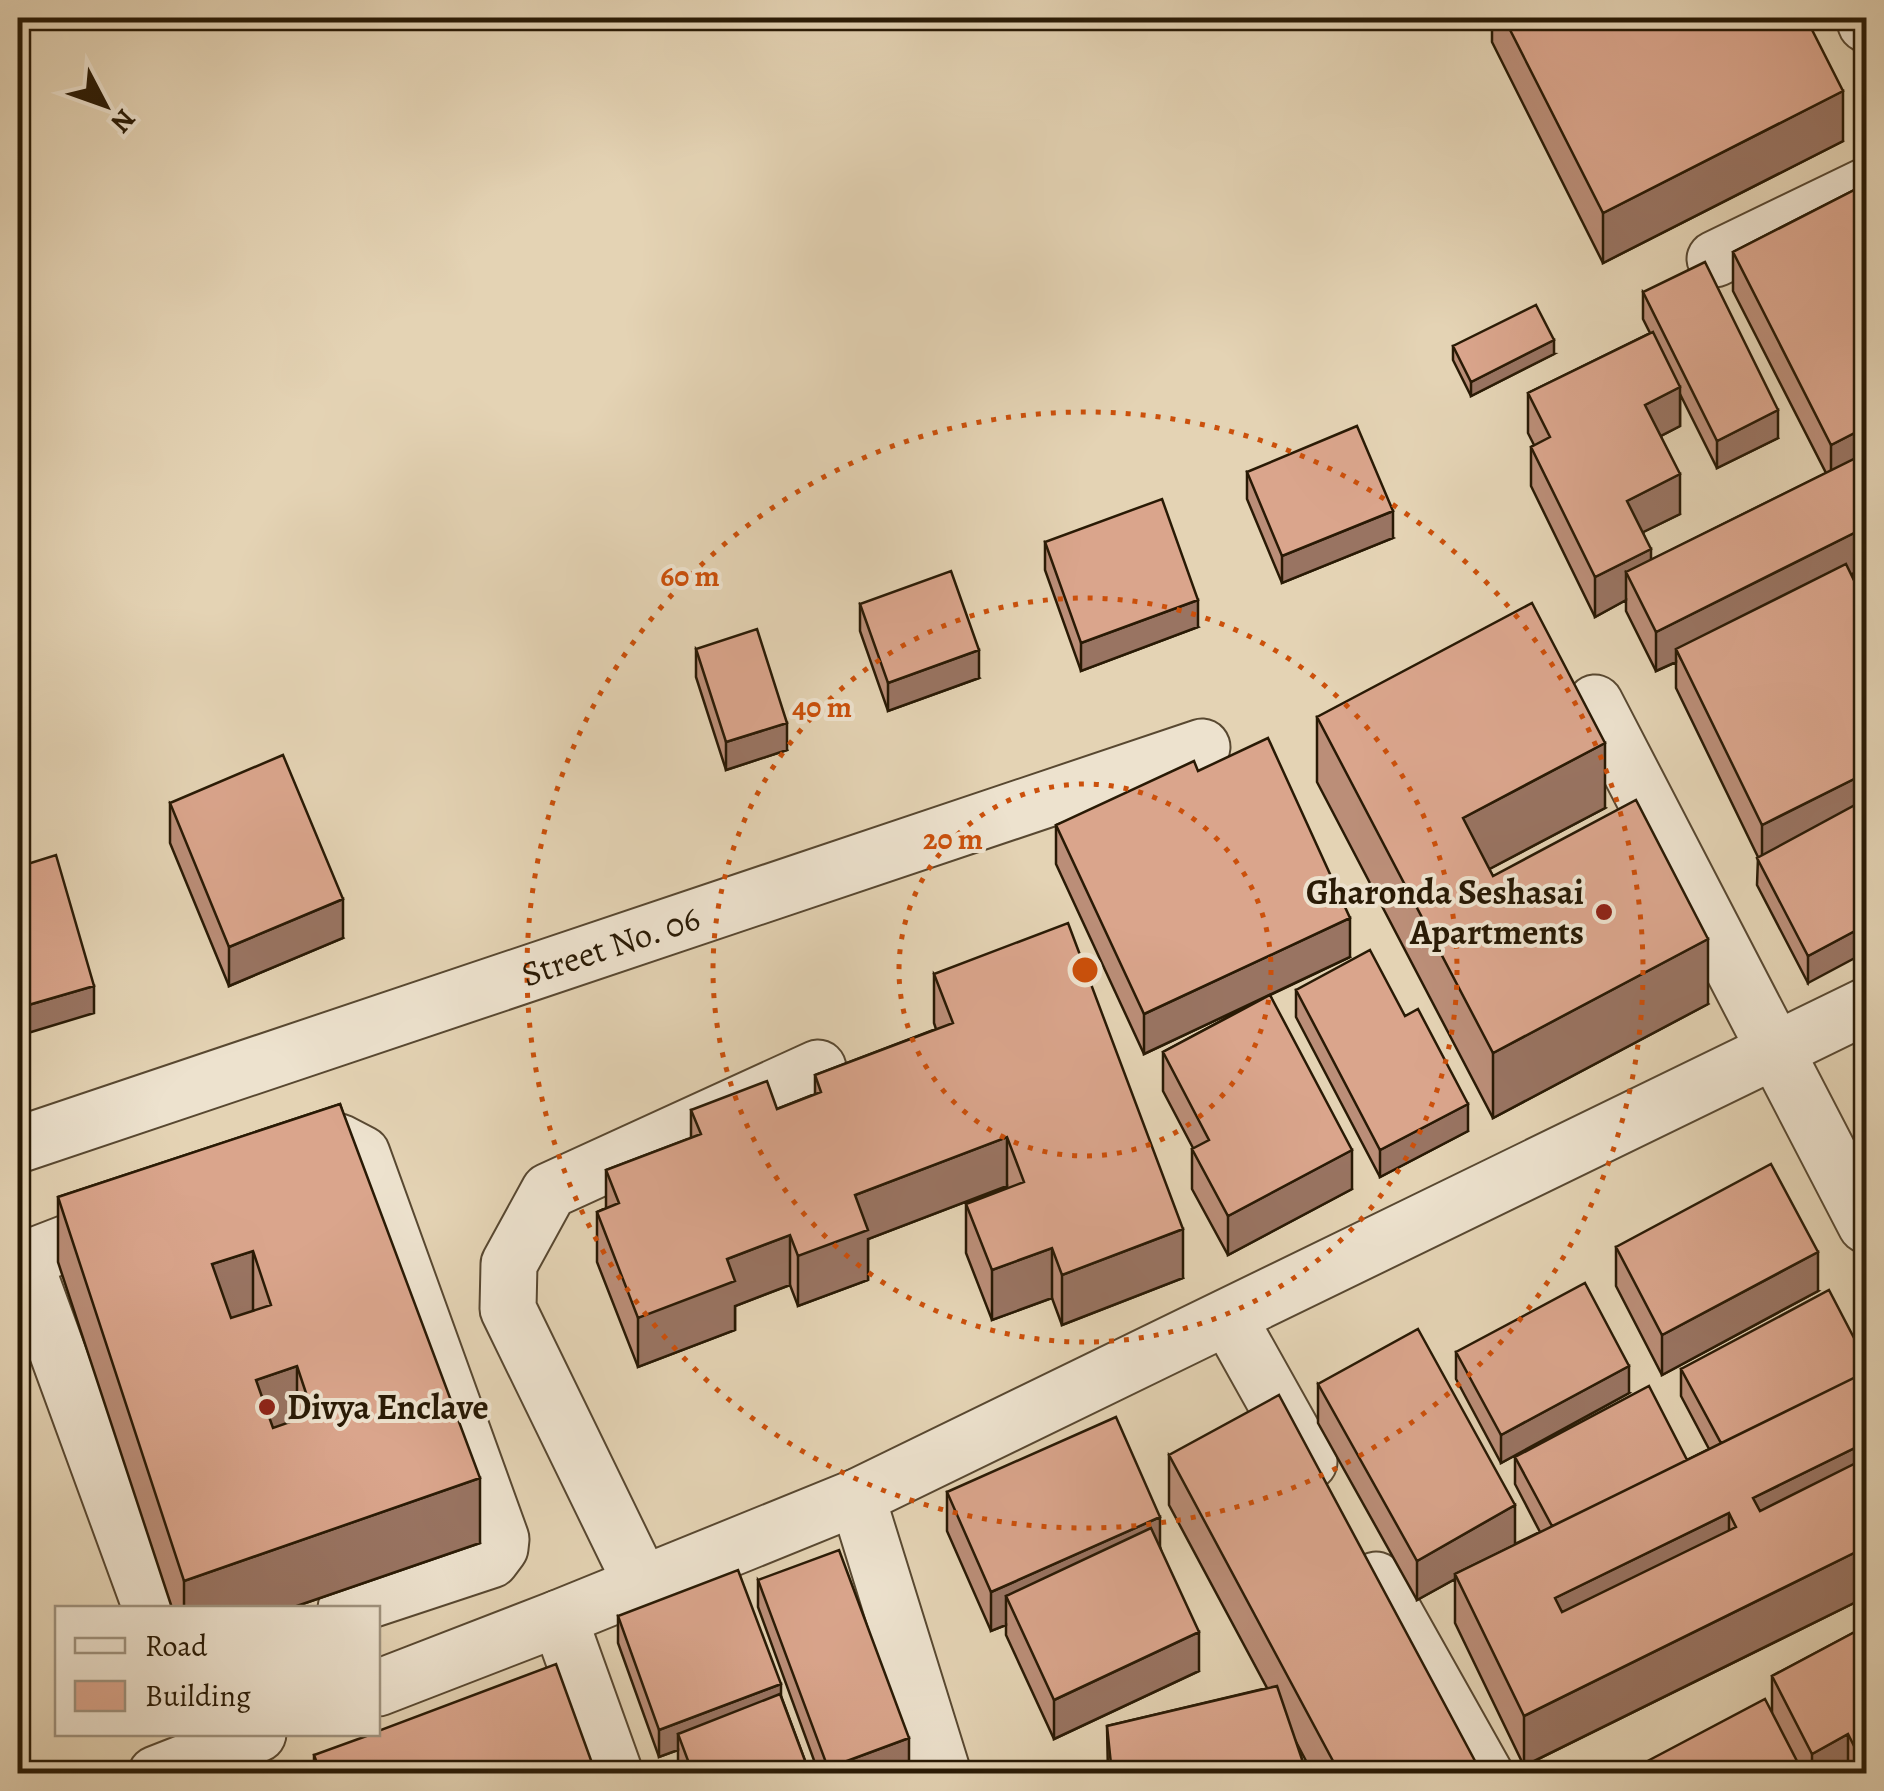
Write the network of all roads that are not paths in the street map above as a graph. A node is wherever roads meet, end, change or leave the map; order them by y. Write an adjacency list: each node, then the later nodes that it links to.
1 (1866, 186): 2 (street)
2 (1715, 258)
3 (1594, 703): 6 (street)
4 (1202, 747): 8 (street, Street No. 06)
5 (1866, 1006): 6 (street)
6 (1775, 1051): 11 (street); 12 (street)
7 (818, 1068): 14 (street)
8 (18, 1145)
9 (236, 1178): 16 (street)
10 (164, 1206): 15 (street)
11 (1866, 1225)
12 (1228, 1317): 13 (street); 23 (street)
13 (857, 1496): 14 (street); 22 (street)
14 (642, 1584): 17 (street)
15 (149, 1606)
16 (352, 1606)
17 (559, 1618): 18 (street); 21 (street)
18 (380, 1687)
19 (251, 1736): 20 (street)
20 (185, 1754)
21 (615, 1774)
22 (943, 1774)
23 (1485, 1774)

